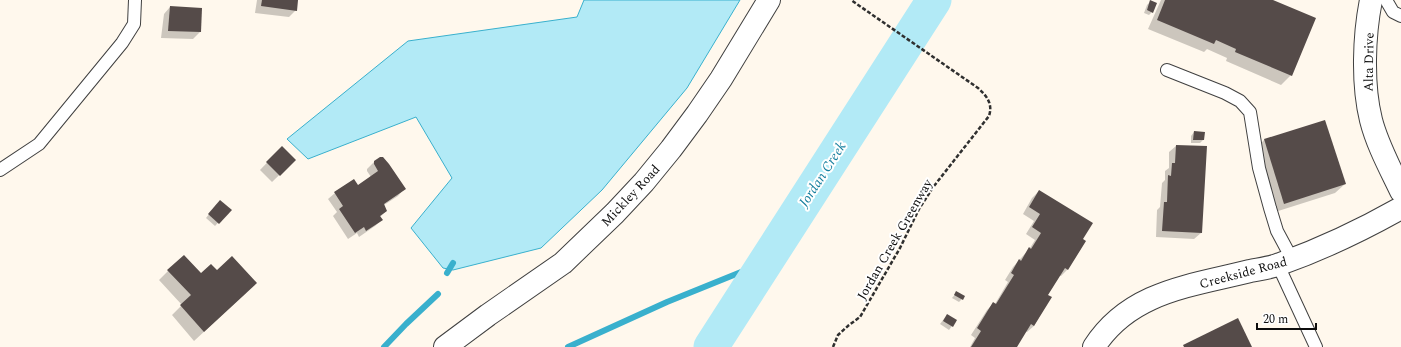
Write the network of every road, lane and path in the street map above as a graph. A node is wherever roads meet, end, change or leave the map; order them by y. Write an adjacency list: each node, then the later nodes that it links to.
1 (135, 0): 8 (lane)
2 (769, 0): 12 (street, Mickley Road)
3 (851, 0): 13 (path, Jordan Creek Greenway)
4 (1372, 0): 9 (street, Alta Drive)
5 (1386, 0): 6 (lane)
6 (1401, 16)
7 (1166, 70): 11 (lane)
8 (0, 170)
9 (1401, 191)
10 (1401, 208): 11 (street, Creekside Road)
11 (1285, 262): 14 (street, Creekside Road); 15 (lane)
12 (445, 347)
13 (834, 347)
14 (1094, 347)
15 (1316, 347)

